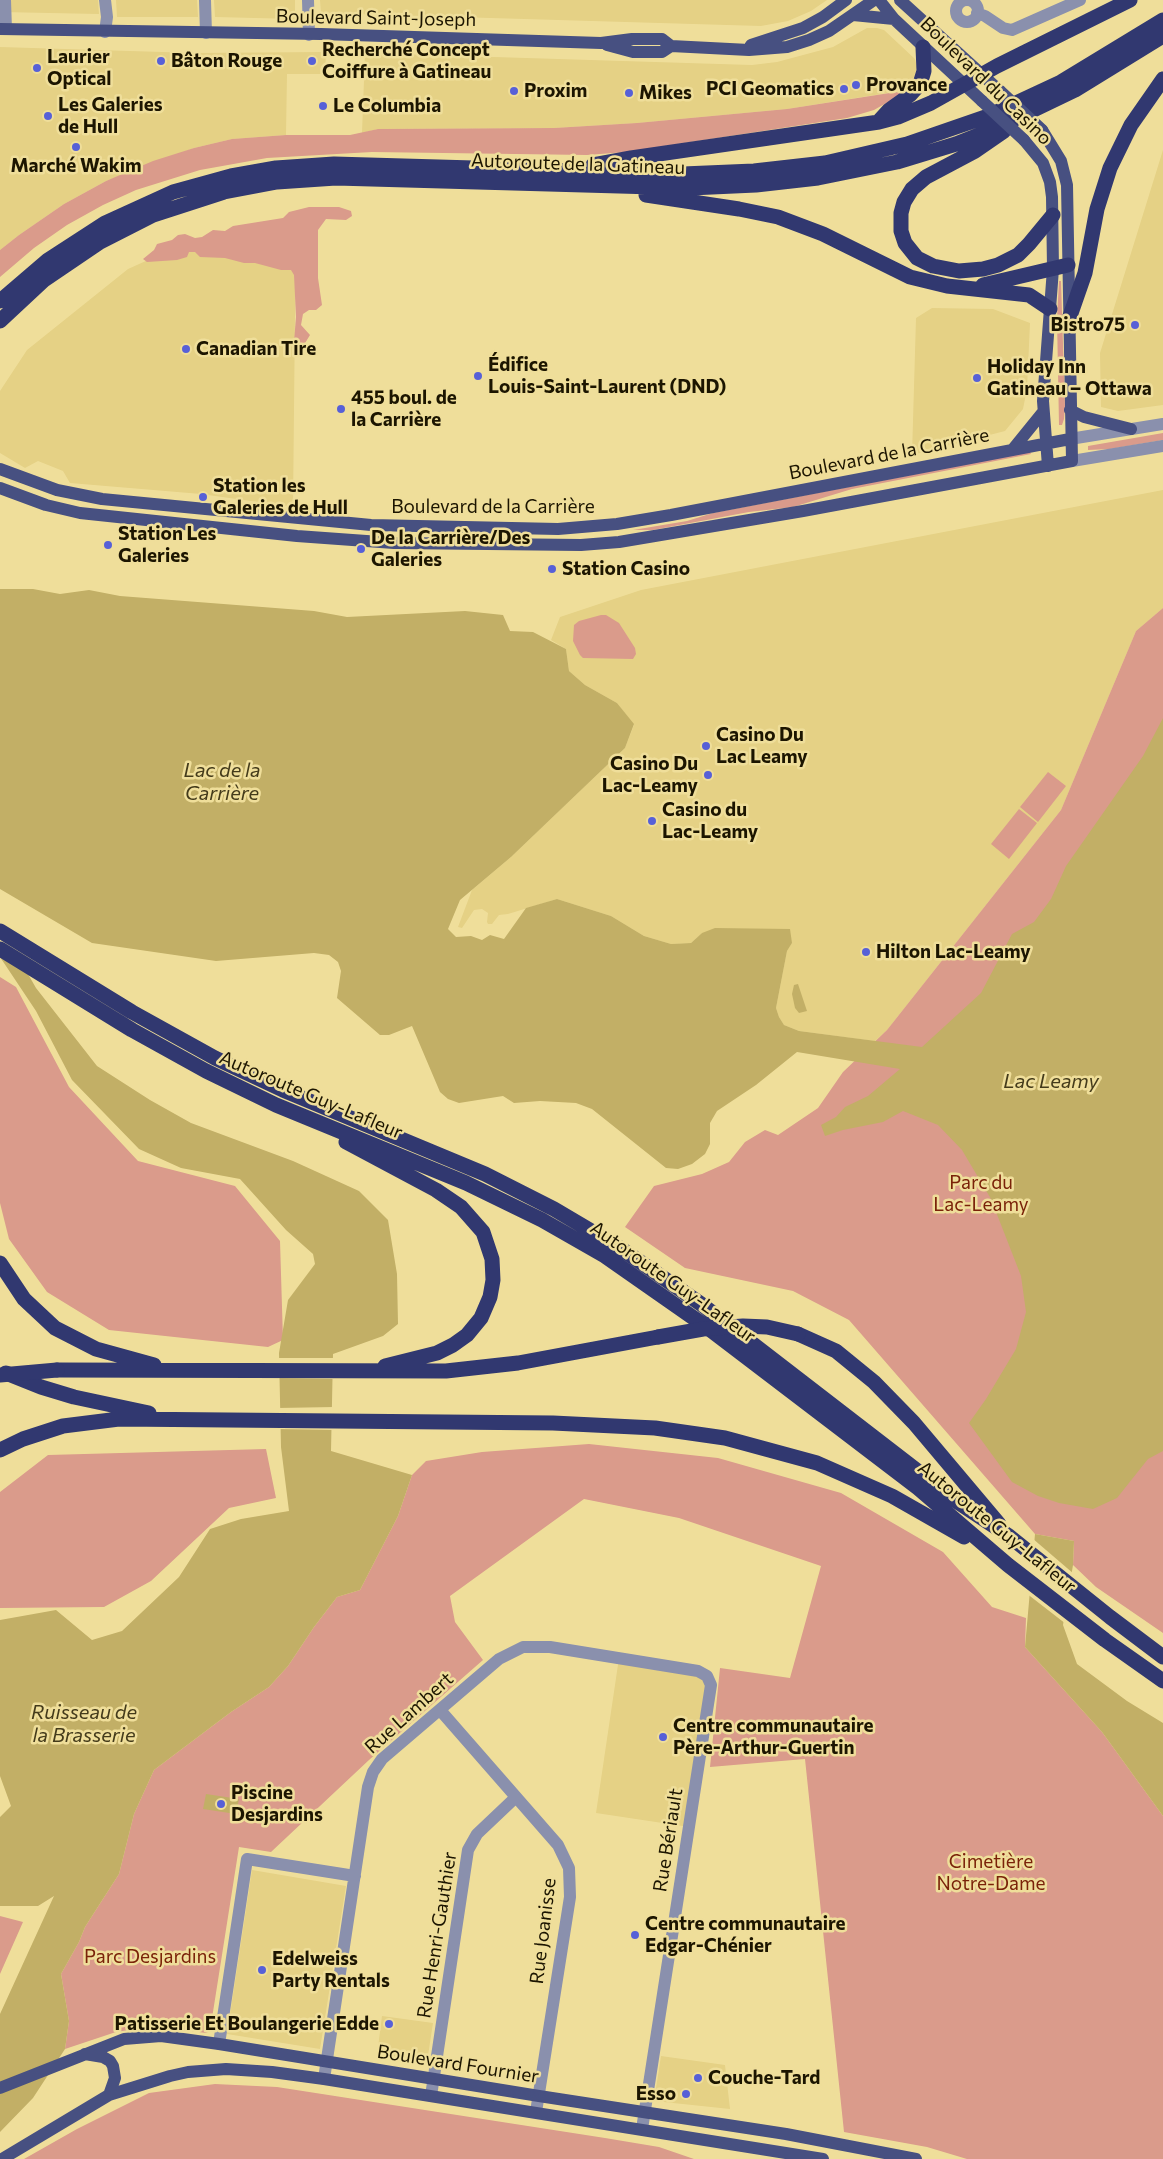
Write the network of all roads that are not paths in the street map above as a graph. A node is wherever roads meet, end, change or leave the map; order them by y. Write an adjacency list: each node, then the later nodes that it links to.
1 (5, 0): 16 (street)
2 (106, 0): 17 (street)
3 (205, 0): 18 (street)
4 (308, 0): 19 (street)
5 (846, 0): 22 (main road, Boulevard Saint-Joseph)
6 (874, 0): 13 (main road, Boulevard Saint-Joseph)
7 (879, 0): 14 (main road, Boulevard du Casino)
8 (900, 0): 11 (main road, Boulevard du Casino)
9 (1080, 0): 12 (street)
10 (1130, 0): 23 (highway)
11 (911, 5): 23 (main road, Boulevard du Casino)
12 (977, 13)
13 (853, 16): 14 (main road); 22 (main road, Boulevard Saint-Joseph)
14 (894, 19): 21 (main road, Boulevard du Casino)
15 (1163, 20): 28 (highway, Autoroute de la Gatineau)
16 (3, 29): 17 (main road, Boulevard Saint-Joseph)
17 (105, 32): 18 (main road, Boulevard Saint-Joseph)
18 (206, 34): 19 (main road, Boulevard Saint-Joseph)
19 (309, 35): 22 (main road, Boulevard Saint-Joseph)
20 (1163, 36): 26 (highway, Autoroute de la Gatineau)
21 (923, 47): 25 (main road, Boulevard du Casino); 27 (highway)
22 (724, 48)
23 (982, 74): 25 (highway); 31 (main road, Boulevard du Casino, bridge)
24 (1163, 78): 36 (highway)
25 (963, 84): 27 (highway); 30 (main road, Boulevard du Casino, bridge)
26 (1034, 111): 29 (highway, Autoroute de la Gatineau); 30 (highway)
27 (879, 122): 28 (highway)
28 (567, 171): 34 (highway, Autoroute de la Gatineau)
29 (592, 186): 33 (highway); 37 (highway, Autoroute de la Gatineau)
30 (1053, 215): 32 (main road, Boulevard du Casino)
31 (1068, 265): 32 (highway); 36 (main road, Boulevard du Casino)
32 (1053, 269): 33 (highway); 35 (main road, Boulevard du Casino)
33 (969, 287): 35 (highway)
34 (0, 301)
35 (1050, 309): 39 (main road, Boulevard du Casino)
36 (1068, 319): 38 (main road, Boulevard du Casino)
37 (0, 321)
38 (1070, 410): 41 (main road); 42 (main road, Boulevard du Casino)
39 (1043, 412): 43 (main road, Boulevard du Casino); 45 (main road)
40 (1163, 424): 41 (street, Boulevard de la Carrière)
41 (1131, 429): 42 (street, Boulevard de la Carrière)
42 (1070, 439): 43 (main road, Boulevard de la Carrière); 46 (main road, Boulevard du Casino)
43 (1046, 444): 45 (main road, Boulevard de la Carrière); 47 (main road, Boulevard du Casino)
44 (1163, 446): 46 (street, Boulevard de la Carrière)
45 (1013, 450): 48 (main road, Boulevard de la Carrière)
46 (1072, 462): 47 (main road, Boulevard de la Carrière)
47 (1048, 466): 49 (main road, Boulevard de la Carrière)
48 (0, 469)
49 (0, 488)
50 (0, 931): 60 (highway, Autoroute Guy-Lafleur)
51 (0, 949): 52 (highway, Autoroute Guy-Lafleur)
52 (276, 1105): 56 (highway); 61 (highway, Autoroute Guy-Lafleur)
53 (0, 1263): 55 (highway)
54 (0, 1370): 58 (highway)
55 (175, 1370): 56 (highway); 57 (highway, bridge)
56 (357, 1372): 60 (highway, bridge)
57 (0, 1375)
58 (174, 1419): 59 (highway); 61 (highway)
59 (0, 1450)
60 (1009, 1536): 62 (highway, Autoroute Guy-Lafleur)
61 (1008, 1564): 64 (highway, Autoroute Guy-Lafleur)
62 (1163, 1657)
63 (707, 1676): 65 (street, Rue Lambert); 78 (street, Rue Bériault)
64 (1163, 1681)
65 (440, 1710): 66 (street, Rue Joanisse); 67 (street, Rue Lambert)
66 (515, 1798): 72 (street, Rue Henri-Gauthier); 76 (street, Rue Joanisse)
67 (355, 1876): 68 (street); 70 (street, Rue Lambert)
68 (219, 2044): 69 (main road, Boulevard Fournier); 70 (main road, Boulevard Fournier)
69 (84, 2054): 73 (main road, Boulevard Fournier); 74 (main road)
70 (326, 2062): 71 (street, Rue Lambert); 72 (main road, Boulevard Fournier)
71 (324, 2079): 74 (main road, Boulevard Fournier); 75 (main road, Boulevard Fournier)
72 (433, 2079): 75 (street, Rue Henri-Gauthier); 76 (main road, Boulevard Fournier)
73 (0, 2088)
74 (109, 2094): 80 (main road, Boulevard Fournier)
75 (431, 2096): 77 (main road, Boulevard Fournier)
76 (539, 2096): 77 (street, Rue Joanisse); 78 (main road, Boulevard Fournier)
77 (536, 2112): 79 (main road, Boulevard Fournier)
78 (644, 2112): 79 (street, Rue Bériault); 82 (main road, Boulevard Fournier)
79 (642, 2129): 81 (main road, Boulevard Fournier)
80 (2, 2159)
81 (823, 2159)
82 (916, 2159)

